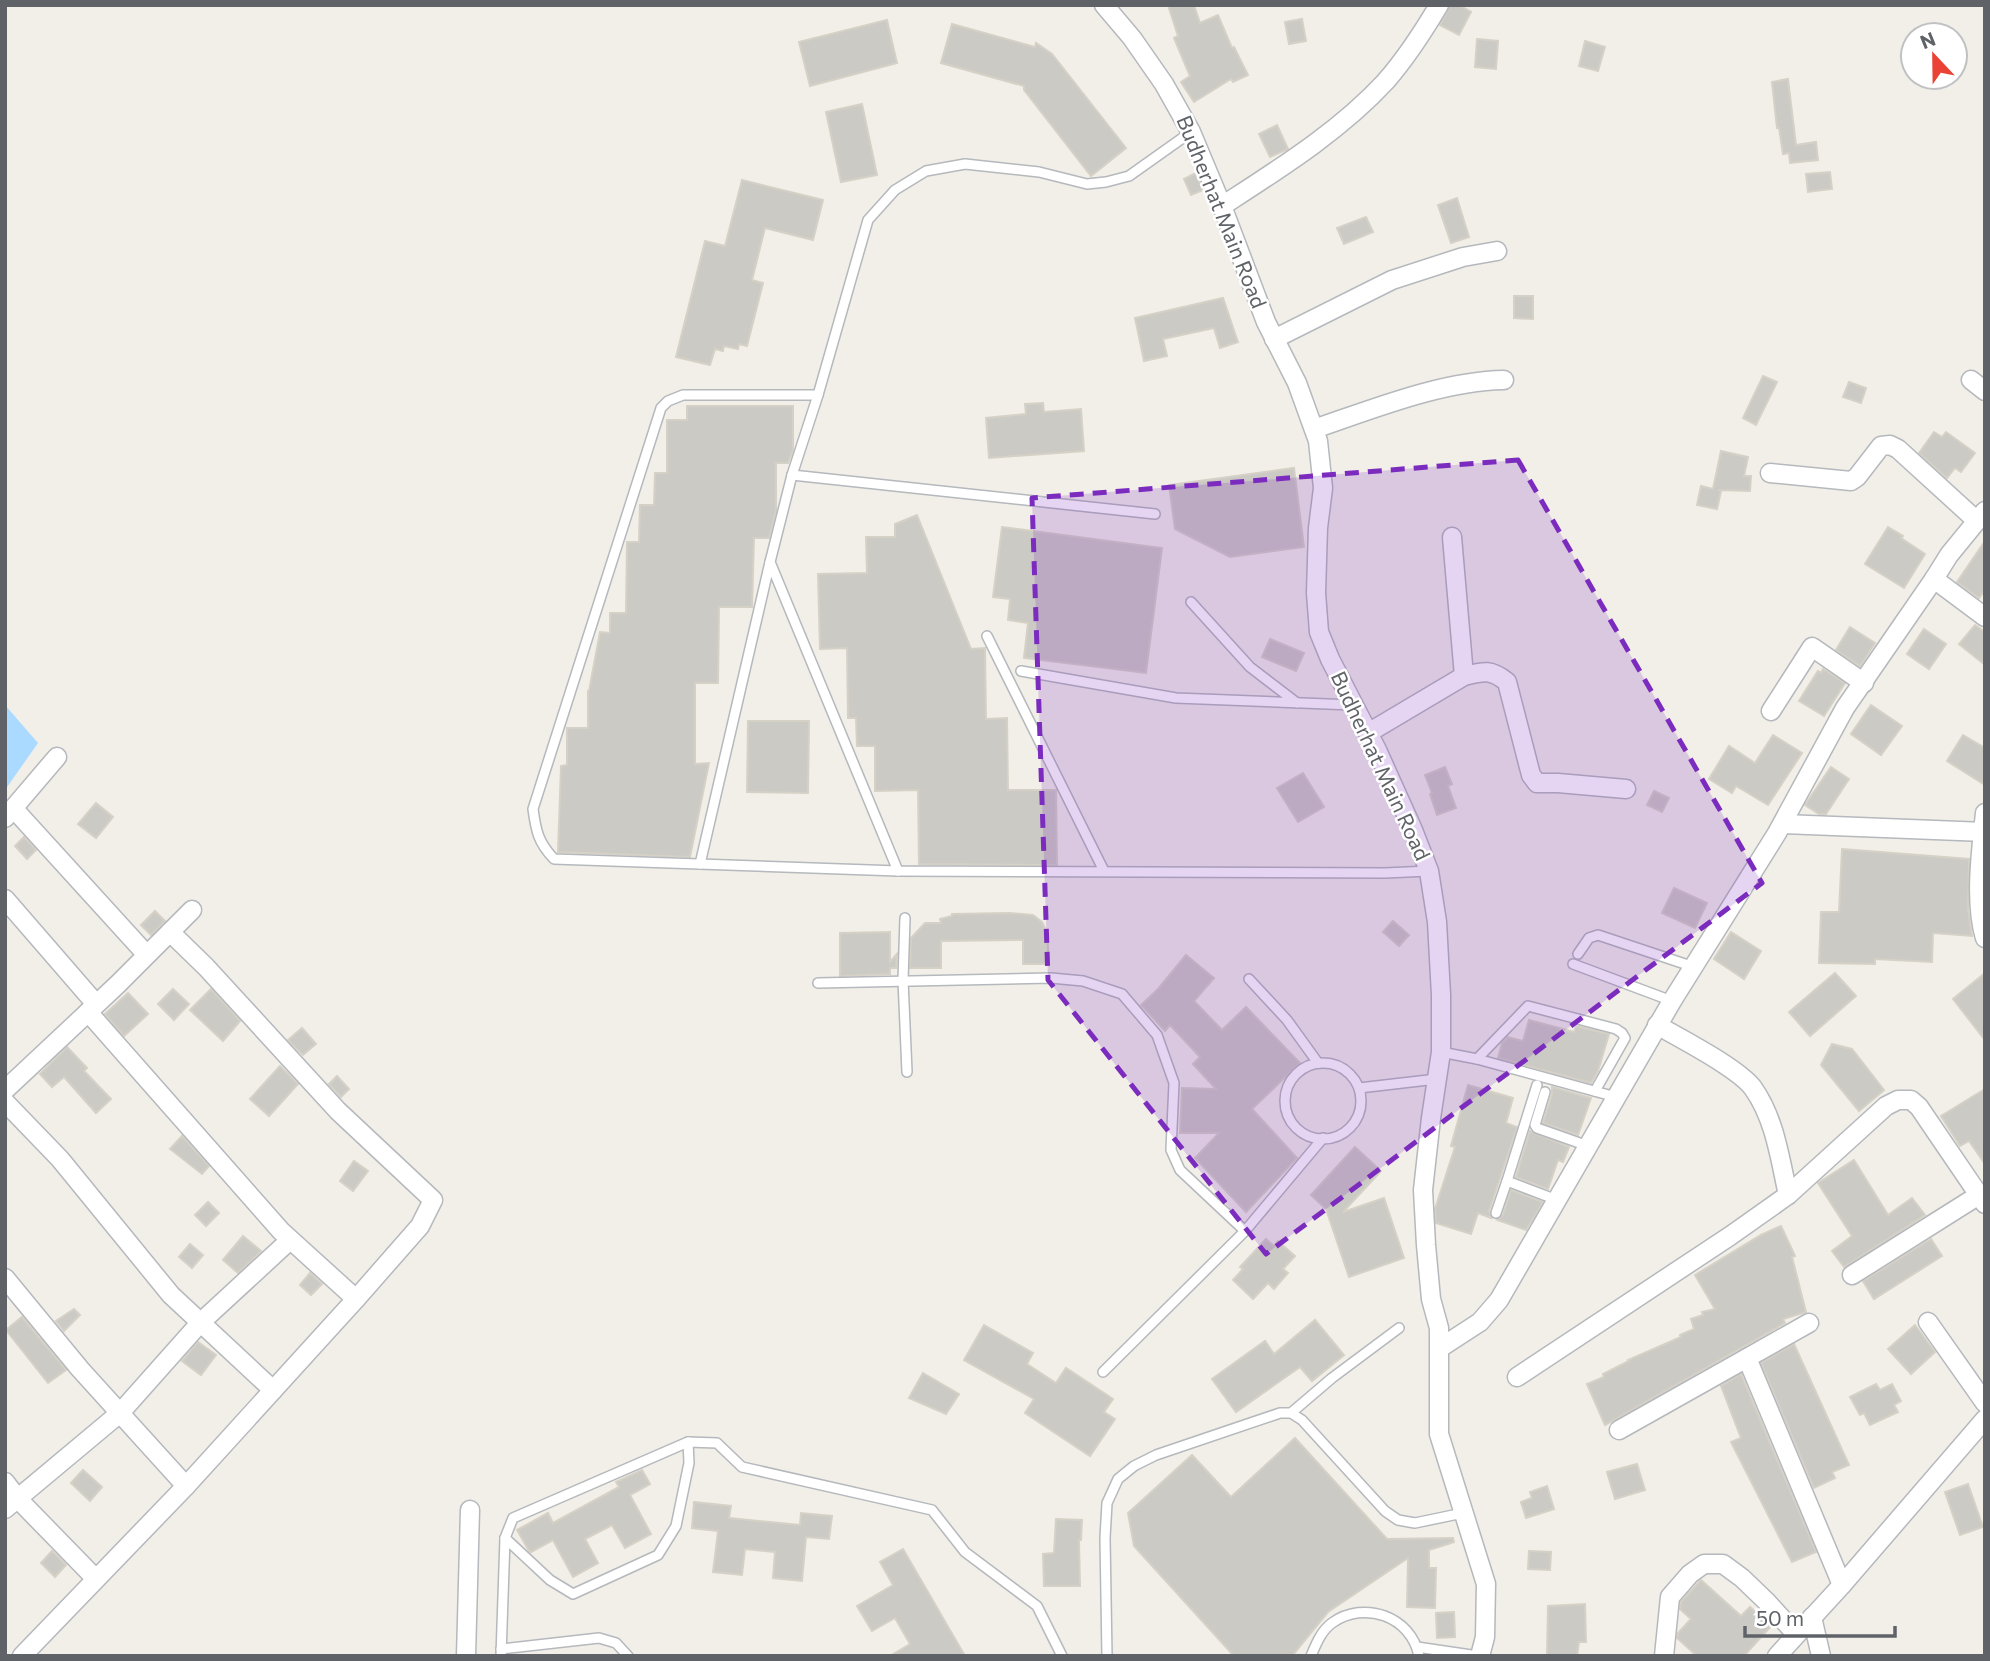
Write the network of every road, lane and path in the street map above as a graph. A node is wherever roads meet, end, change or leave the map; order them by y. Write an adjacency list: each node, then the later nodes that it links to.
1 (1104, 5): 3 (street, Budherhat Main Road)
2 (1438, 5): 4 (street)
3 (1191, 132): 4 (street, Budherhat Main Road); 8 (lane)
4 (1222, 206): 6 (street, Budherhat Main Road)
5 (1497, 251): 6 (street)
6 (1274, 339): 9 (street, Budherhat Main Road)
7 (1504, 380): 9 (street)
8 (818, 396): 11 (lane); 32 (lane)
9 (1314, 429): 24 (street, Budherhat Main Road)
10 (1769, 473): 13 (street)
11 (792, 475): 12 (lane); 15 (lane)
12 (1155, 514)
13 (1981, 516): 16 (street)
14 (1452, 537): 21 (street)
15 (771, 562): 32 (lane); 33 (lane)
16 (1934, 579): 18 (street); 22 (street)
17 (1191, 602): 23 (lane)
18 (1985, 617)
19 (987, 636): 35 (lane)
20 (1021, 671): 23 (lane)
21 (1464, 676): 26 (street); 28 (street)
22 (1864, 683): 25 (street); 30 (street)
23 (1297, 703): 24 (lane)
24 (1353, 705): 26 (street, Budherhat Main Road)
25 (1771, 712)
26 (1368, 733): 34 (street, Budherhat Main Road)
27 (57, 757): 29 (street)
28 (1626, 789)
29 (10, 813): 41 (street)
30 (1783, 824): 31 (street); 44 (street)
31 (1984, 826): 40 (street)
32 (700, 864): 33 (lane)
33 (898, 871): 35 (lane)
34 (1429, 871): 35 (lane); 51 (street, Budherhat Main Road)
35 (1104, 872)
36 (5, 899): 49 (street)
37 (192, 910): 39 (street)
38 (905, 918): 46 (lane)
39 (170, 932): 41 (street); 72 (street)
40 (1985, 938)
41 (146, 954): 49 (street)
42 (1578, 954): 44 (lane)
43 (1573, 964): 48 (lane)
44 (1694, 967): 48 (street)
45 (1249, 979): 53 (lane)
46 (903, 980): 47 (lane); 54 (lane); 68 (lane)
47 (818, 983)
48 (1672, 1001): 50 (street)
49 (92, 1008): 57 (street); 69 (street)
50 (1657, 1025): 59 (street); 64 (street)
51 (1441, 1052): 52 (lane); 55 (street, Budherhat Main Road)
52 (1477, 1059): 58 (lane); 58 (lane)
53 (1318, 1063): 56 (lane); 61 (lane)
54 (907, 1072)
55 (1437, 1079): 56 (lane); 77 (street, Budherhat Main Road)
56 (1359, 1088): 61 (lane)
57 (5, 1090)
58 (1595, 1091): 59 (lane)
59 (1616, 1097): 62 (street)
60 (5, 1102): 73 (street)
61 (1324, 1139): 68 (lane)
62 (1588, 1146): 63 (lane); 65 (street)
63 (1507, 1181): 65 (lane); 67 (lane)
64 (1788, 1195): 66 (street); 80 (street)
65 (1557, 1200): 77 (street)
66 (1982, 1200): 70 (street)
67 (1496, 1213)
68 (1245, 1231): 79 (lane)
69 (290, 1240): 72 (street); 73 (street)
70 (1852, 1275)
71 (5, 1278): 83 (street)
72 (356, 1299): 81 (street)
73 (200, 1322): 81 (street); 83 (street)
74 (1928, 1322): 82 (street)
75 (1809, 1323): 78 (street)
76 (1399, 1328): 84 (lane)
77 (1440, 1348): 92 (street, Budherhat Main Road)
78 (1747, 1358): 86 (street); 95 (street)
79 (1103, 1371)
80 (1517, 1377)
81 (273, 1390): 89 (street)
82 (1985, 1403)
83 (120, 1413): 89 (street); 90 (street)
84 (1291, 1413): 92 (lane); 104 (lane)
85 (1985, 1419): 95 (street)
86 (1619, 1430)
87 (688, 1442): 93 (lane); 93 (lane); 103 (lane)
88 (5, 1482): 90 (street)
89 (186, 1486): 94 (street)
90 (12, 1504): 94 (street)
91 (470, 1510): 101 (street)
92 (1463, 1513): 106 (street, Budherhat Main Road)
93 (505, 1538): 99 (lane)
94 (95, 1578): 100 (street)
95 (1842, 1585): 96 (street)
96 (1812, 1617): 97 (street); 109 (street)
97 (1796, 1634): 107 (street); 108 (street)
98 (1418, 1652): 105 (lane); 106 (lane)
99 (501, 1653): 102 (lane)
100 (22, 1656)
101 (466, 1656)
102 (628, 1656)
103 (1062, 1656)
104 (1107, 1656)
105 (1311, 1656)
106 (1479, 1656)
107 (1664, 1656)
108 (1777, 1656)
109 (1821, 1656)

